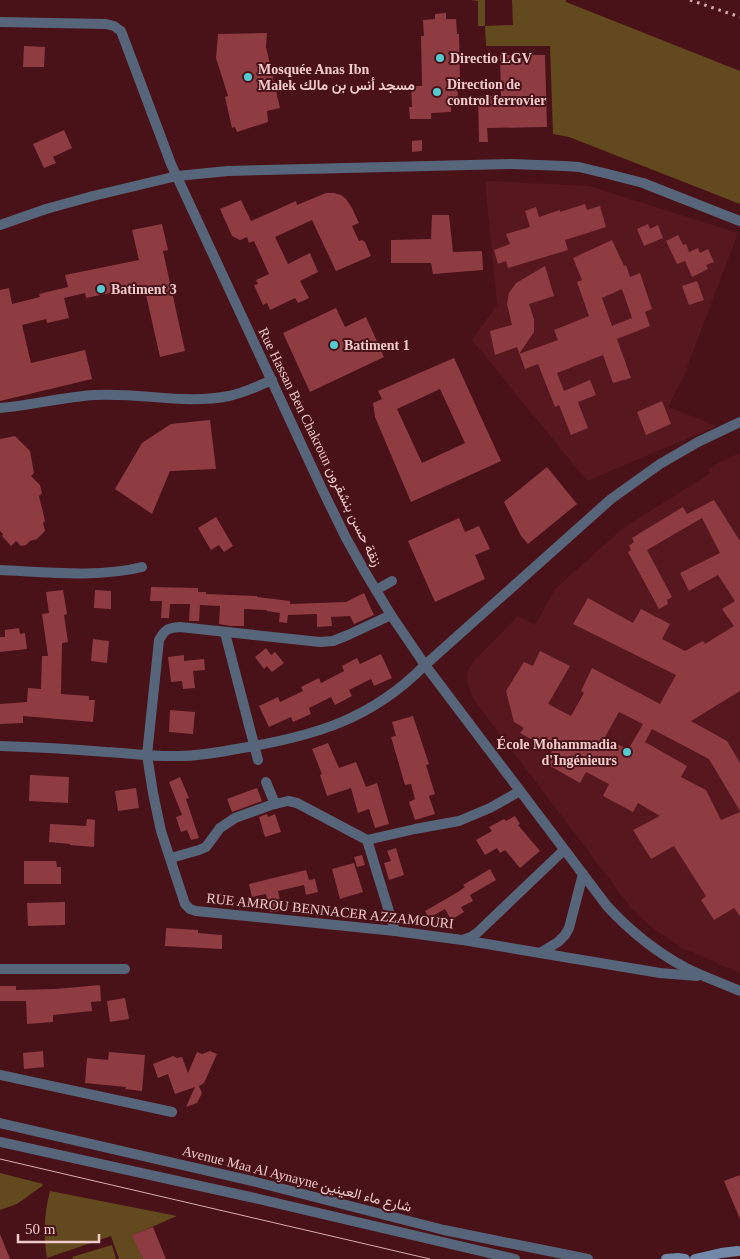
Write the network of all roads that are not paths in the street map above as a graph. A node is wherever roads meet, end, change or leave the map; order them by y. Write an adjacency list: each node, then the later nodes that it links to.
1 (0, 22): 2 (street, Rue Hassan Ben Chakroun زنقة حسن بنشقرون)
2 (177, 176): 3 (street); 4 (street); 5 (street, Rue Hassan Ben Chakroun زنقة حسن بنشقرون)
3 (740, 221)
4 (0, 225)
5 (272, 380): 6 (street); 11 (street, Rue Hassan Ben Chakroun زنقة حسن بنشقرون)
6 (0, 408)
7 (740, 422): 14 (street)
8 (142, 567): 9 (street)
9 (0, 570)
10 (392, 581): 11 (street)
11 (376, 590): 12 (street, Rue Hassan Ben Chakroun زنقة حسن بنشقرون)
12 (391, 615): 13 (street, RUE AMROU BENNACER AZZAMOURI); 14 (street, Rue Hassan Ben Chakroun زنقة حسن بنشقرون)
13 (225, 633): 16 (street); 17 (street, RUE AMROU BENNACER AZZAMOURI)
14 (425, 665): 16 (street); 20 (street, Rue Hassan Ben Chakroun زنقة حسن بنشقرون)
15 (0, 746): 17 (street)
16 (254, 746): 17 (street); 18 (street)
17 (147, 755): 24 (street, RUE AMROU BENNACER AZZAMOURI)
18 (258, 760)
19 (266, 782): 21 (street)
20 (520, 791): 22 (street); 23 (street, Rue Hassan Ben Chakroun زنقة حسن بنشقرون)
21 (275, 804): 22 (street); 24 (street)
22 (367, 840): 26 (street)
23 (564, 850): 25 (street, Rue Hassan Ben Chakroun زنقة حسن بنشقرون); 27 (street, RUE AMROU BENNACER AZZAMOURI)
24 (171, 858): 26 (street, RUE AMROU BENNACER AZZAMOURI)
25 (583, 874): 28 (street); 31 (street, Rue Hassan Ben Chakroun زنقة حسن بنشقرون)
26 (395, 931): 27 (street, RUE AMROU BENNACER AZZAMOURI)
27 (462, 940): 28 (street)
28 (540, 953): 31 (street)
29 (0, 969): 30 (street)
30 (125, 969)
31 (704, 976): 32 (street, Rue Hassan Ben Chakroun زنقة حسن بنشقرون)
32 (740, 990)
33 (0, 1075): 34 (street)
34 (172, 1112)
35 (0, 1123): 41 (street, Avenue Maa Al Aynayne شارع ماء العينين)
36 (0, 1142): 38 (street, Avenue Maa Al Aynayne شارع ماء العينين)
37 (739, 1251): 44 (main road); 45 (main road)
38 (484, 1252): 39 (street); 40 (street, Avenue Maa Al Aynayne شارع ماء العينين)
39 (495, 1259)
40 (515, 1259)
41 (588, 1259)
42 (666, 1259): 43 (main road)
43 (685, 1259)
44 (695, 1259)
45 (724, 1259)

